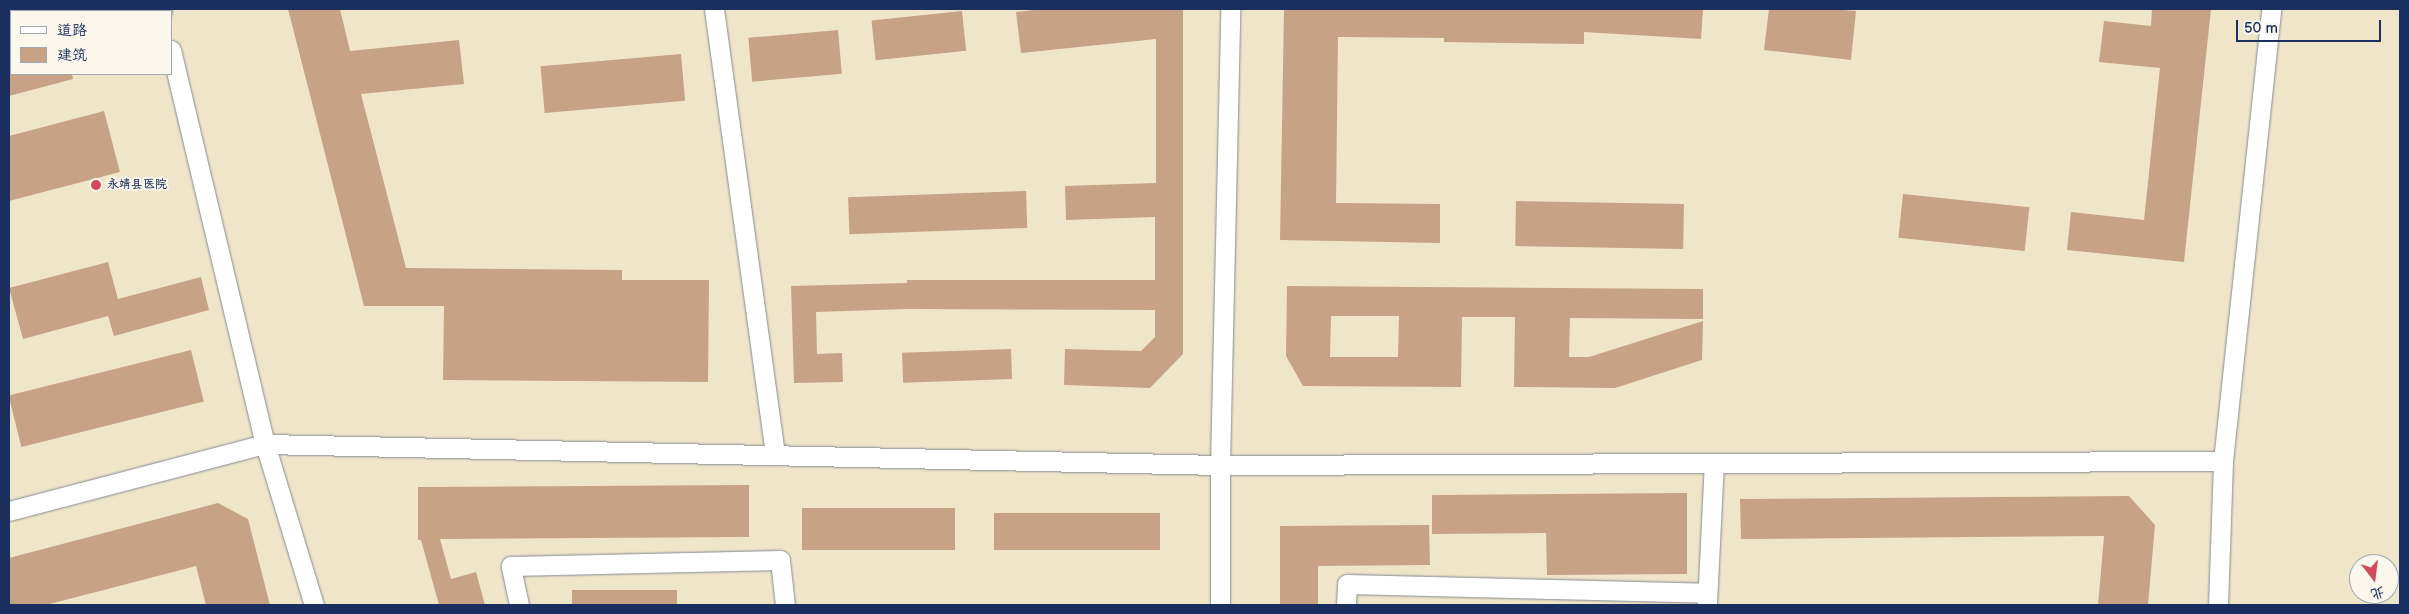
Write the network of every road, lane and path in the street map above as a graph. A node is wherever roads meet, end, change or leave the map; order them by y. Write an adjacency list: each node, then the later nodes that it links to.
1 (714, 9): 6 (street)
2 (1230, 9): 9 (street)
3 (2271, 9): 7 (street)
4 (172, 54): 5 (street)
5 (265, 444): 6 (street); 10 (street); 13 (street)
6 (775, 455): 9 (street)
7 (2223, 462): 8 (street); 18 (street)
8 (1714, 463): 9 (street); 12 (street)
9 (1220, 465): 16 (street)
10 (9, 511)
11 (1555, 597): 12 (street); 17 (street)
12 (1707, 599)
13 (314, 605)
14 (519, 605): 15 (street)
15 (785, 605)
16 (1220, 605)
17 (1346, 605)
18 (2218, 605)

